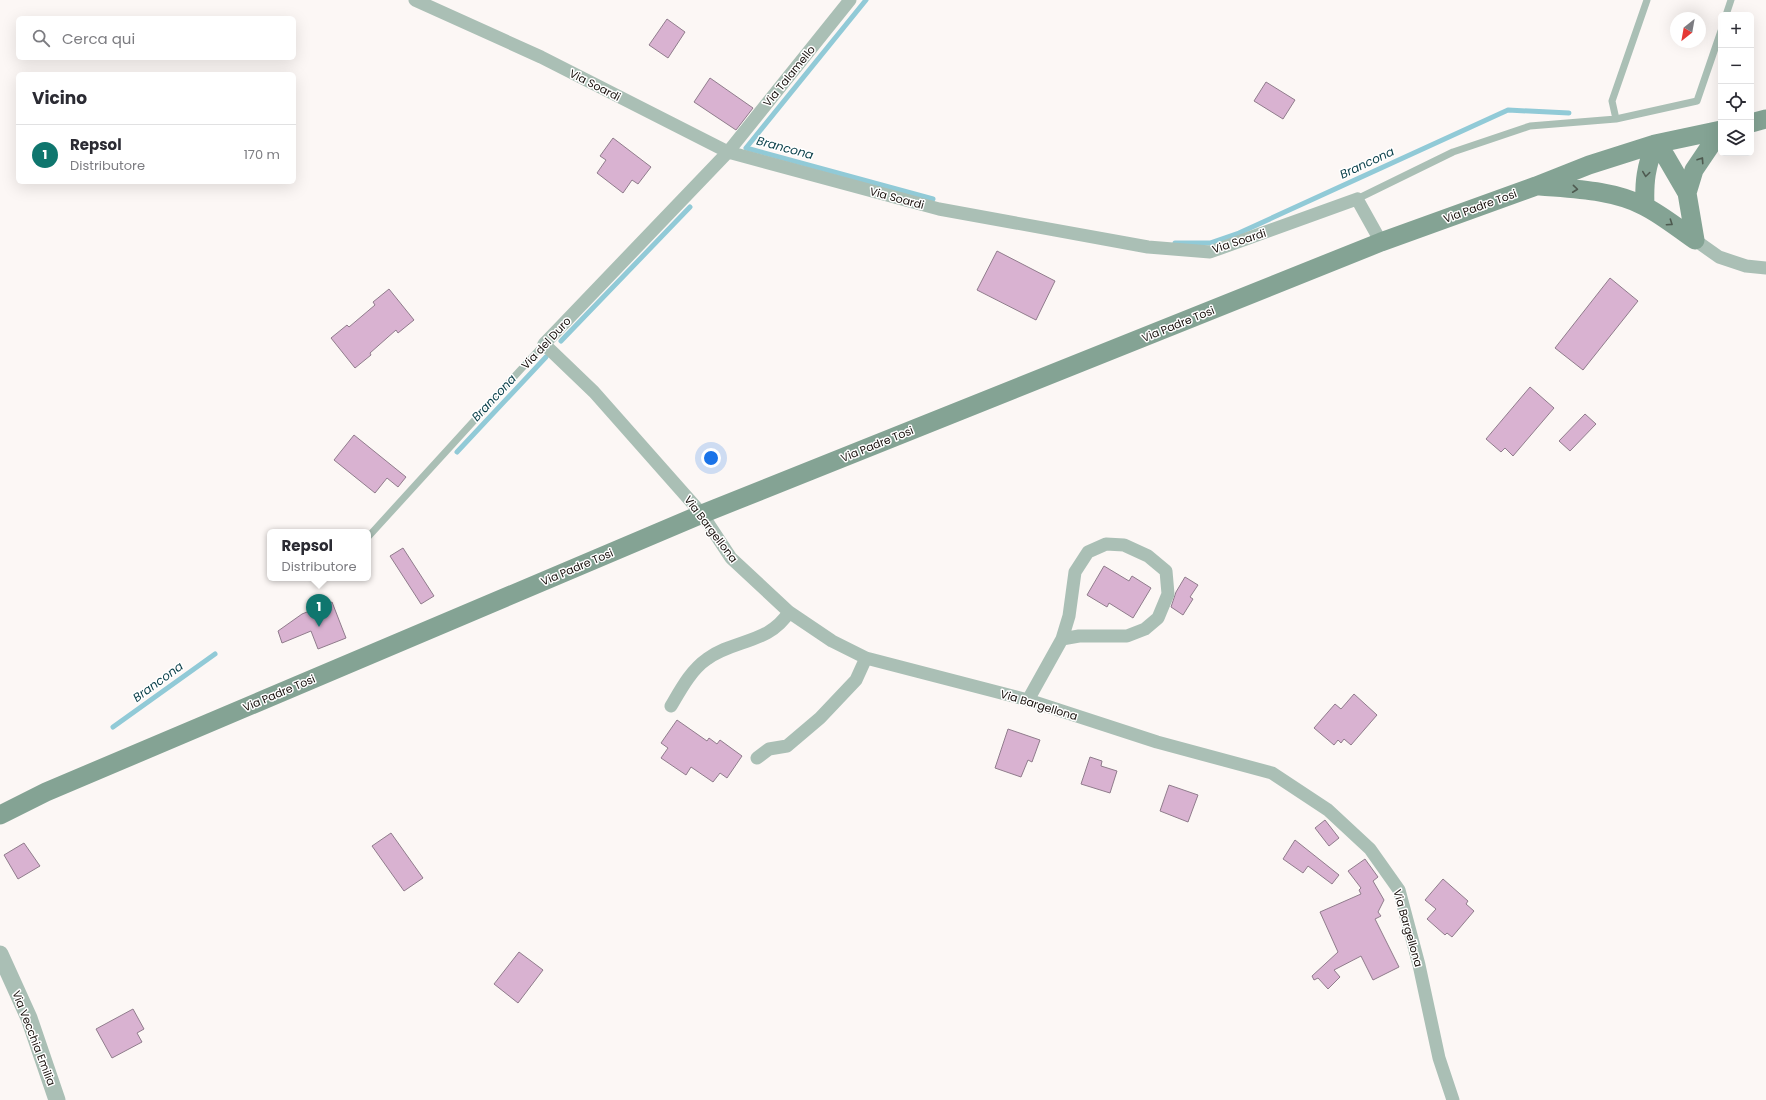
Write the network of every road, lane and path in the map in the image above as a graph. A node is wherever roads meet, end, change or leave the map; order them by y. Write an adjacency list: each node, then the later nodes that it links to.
1 (415, 0): 13 (street, Via Soardi)
2 (850, 0): 13 (street, Via Talamello)
3 (1647, 0): 7 (lane)
4 (1731, 0): 5 (lane)
5 (1727, 12)
6 (1718, 39): 7 (lane)
7 (1616, 119): 16 (lane)
8 (1766, 119): 9 (main road)
9 (1754, 121)
10 (1718, 131): 12 (main road, Via Padre Tosi)
11 (1718, 134): 15 (main road, one-way to 11)
12 (1655, 144): 14 (main road, Via Padre Tosi); 15 (main road); 17 (main road, one-way to 17)
13 (728, 152): 16 (street, Via Soardi); 21 (street, Via del Duro)
14 (1536, 186): 17 (main road, one-way to 17); 19 (main road, Via Padre Tosi)
15 (1687, 193): 18 (main road)
16 (1357, 199): 19 (street)
17 (1645, 206): 18 (main road, one-way to 18)
18 (1695, 240): 20 (street)
19 (1381, 242): 22 (main road, Via Padre Tosi)
20 (1766, 268)
21 (544, 344): 22 (street, Via Bargellona); 23 (lane, Via del Duro)
22 (702, 514): 24 (street, Via Bargellona); 30 (main road, Via Padre Tosi)
23 (371, 534)
24 (788, 612): 26 (street, Via Bargellona); 28 (street)
25 (1062, 639): 25 (street); 27 (street)
26 (866, 658): 27 (street, Via Bargellona); 29 (street)
27 (1028, 700): 35 (street, Via Bargellona)
28 (671, 706)
29 (757, 758)
30 (46, 792): 31 (main road); 32 (main road)
31 (0, 800)
32 (0, 815)
33 (0, 954): 34 (street, Via Vecchia Emilia)
34 (57, 1100)
35 (1453, 1100)

